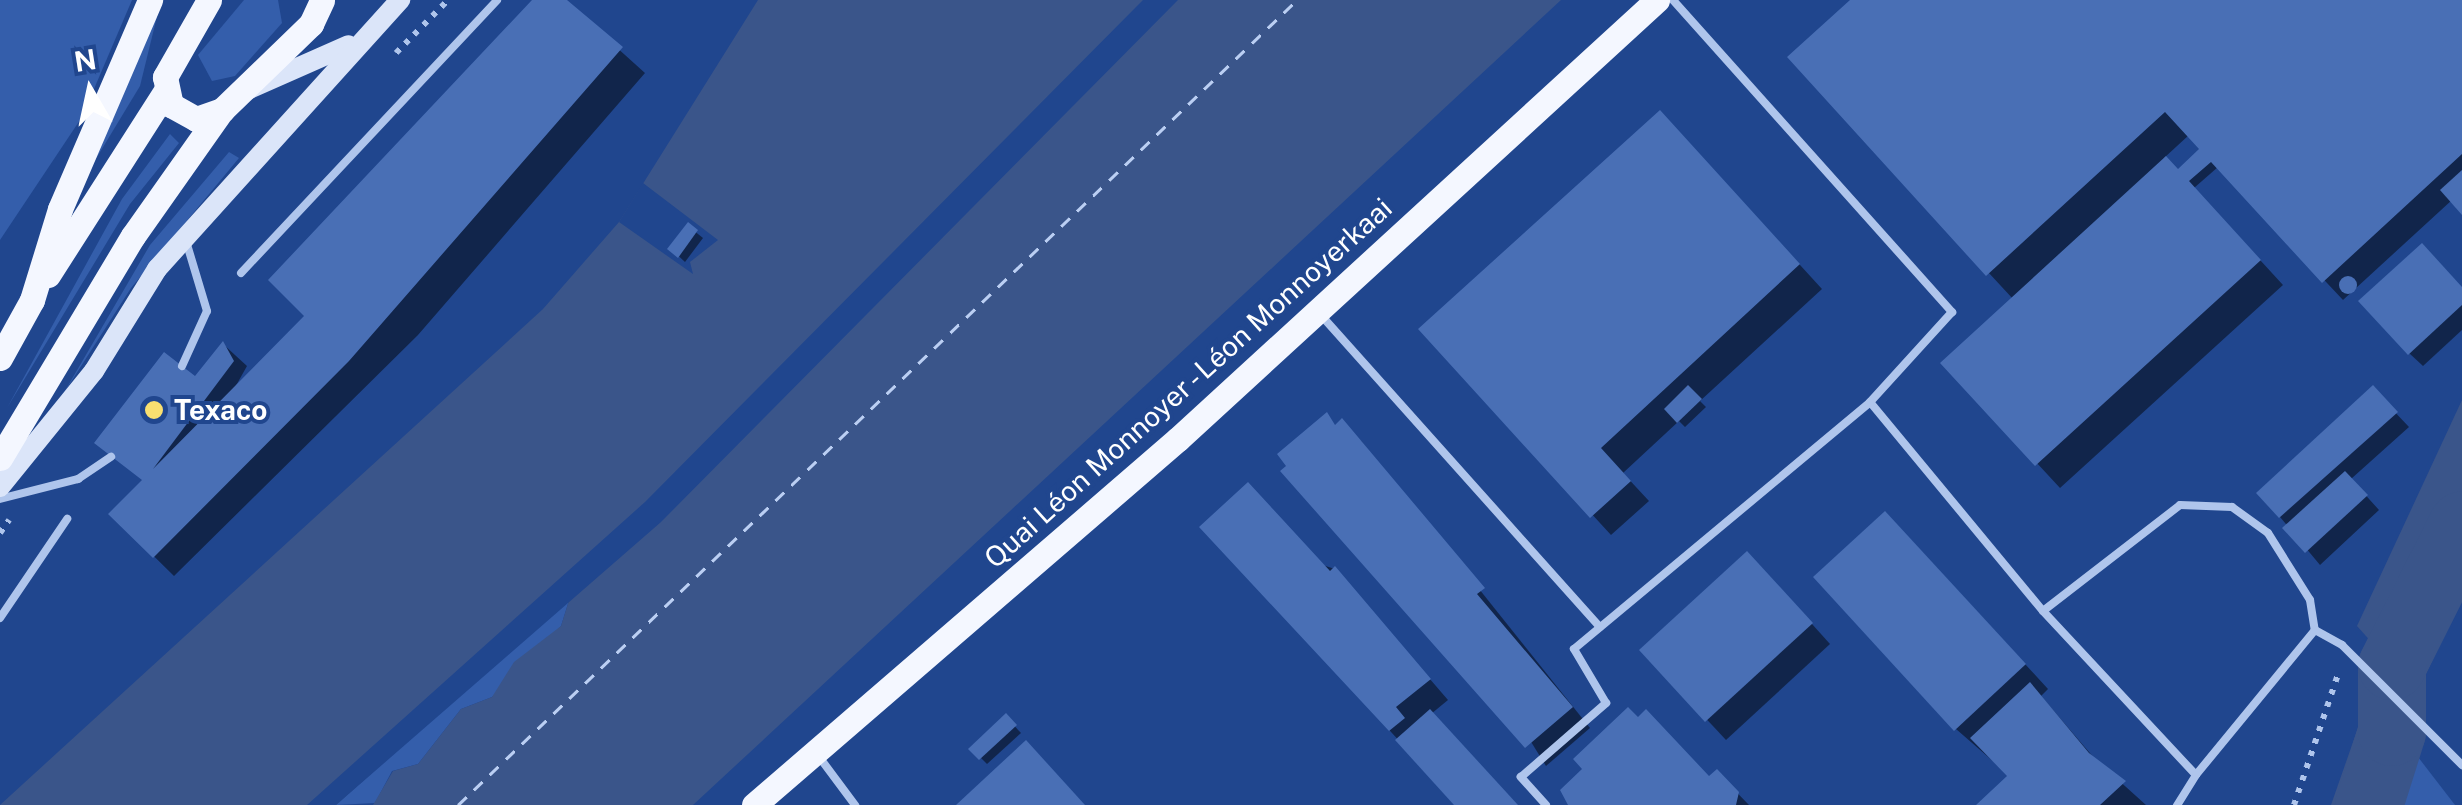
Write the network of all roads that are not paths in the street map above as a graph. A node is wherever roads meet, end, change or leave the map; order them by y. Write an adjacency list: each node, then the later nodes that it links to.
1 (150, 0): 15 (main road)
2 (185, 0): 10 (main road)
3 (208, 0): 10 (main road)
4 (322, 0): 12 (main road)
5 (400, 0): 9 (main road)
6 (498, 0): 14 (lane)
7 (1658, 0): 16 (main road, Quai Léon Monnoyer - Léon Monnoyerkaai)
8 (1673, 0): 19 (lane)
9 (358, 42): 12 (main road); 13 (main road)
10 (171, 65): 11 (main road)
11 (165, 92): 12 (main road); 15 (main road)
12 (232, 101): 21 (main road)
13 (184, 238): 18 (lane); 22 (main road)
14 (241, 273)
15 (32, 300): 17 (main road)
16 (1317, 310): 27 (lane); 29 (main road, Quai Léon Monnoyer - Léon Monnoyerkaai)
17 (0, 358)
18 (182, 366)
19 (1870, 402): 25 (lane); 27 (lane)
20 (112, 457): 23 (lane)
21 (0, 458)
22 (0, 488)
23 (0, 499)
24 (66, 518): 26 (lane)
25 (2043, 611): 28 (lane); 31 (lane)
26 (0, 618)
27 (1600, 628): 34 (lane)
28 (2315, 630): 30 (lane); 31 (lane)
29 (814, 751): 32 (main road, Quai Léon Monnoyer - Léon Monnoyerkaai); 33 (lane)
30 (2462, 766)
31 (2196, 774): 35 (lane)
32 (754, 805)
33 (855, 805)
34 (1546, 805)
35 (2177, 805)

